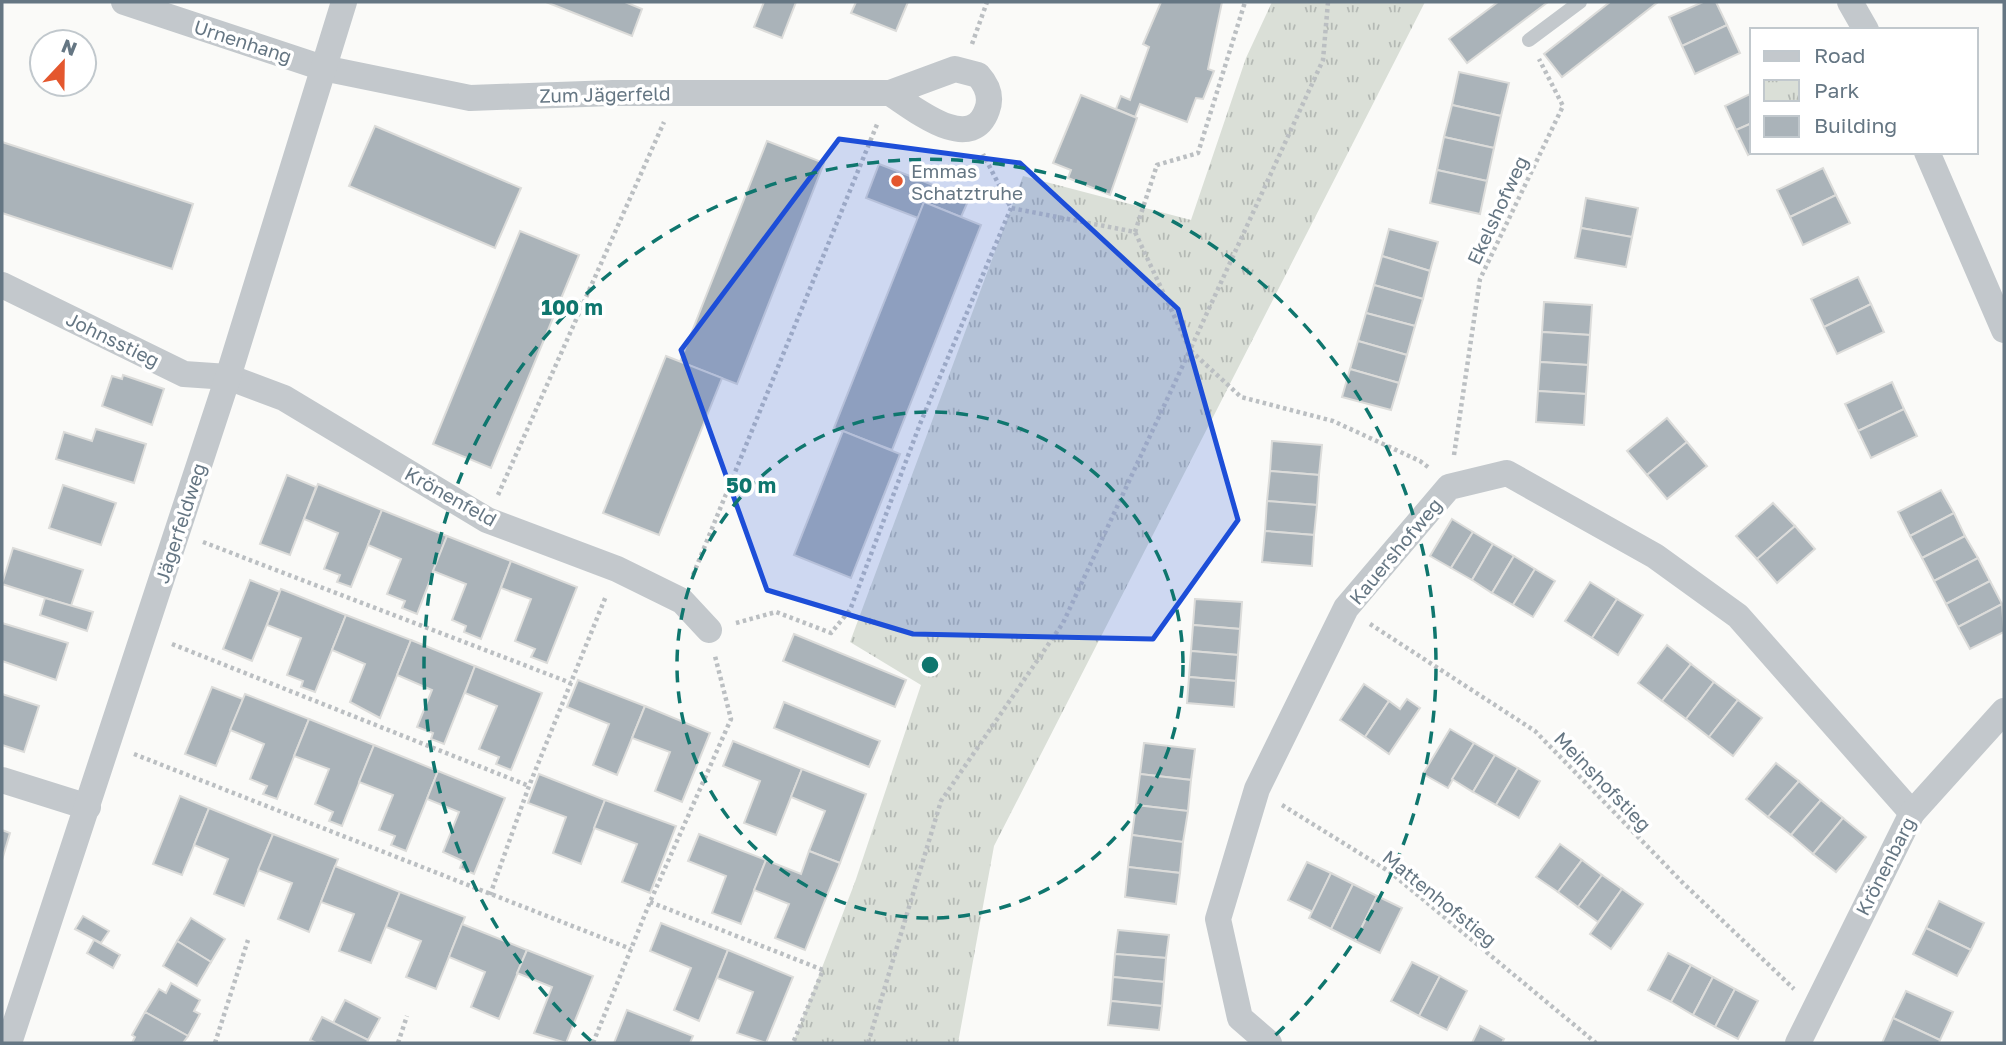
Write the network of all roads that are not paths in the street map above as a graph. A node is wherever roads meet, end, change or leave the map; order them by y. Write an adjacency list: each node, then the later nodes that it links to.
1 (124, 2): 7 (street, Urnenhang)
2 (344, 2): 7 (street, Jägerfeldweg)
3 (1580, 2): 6 (lane)
4 (1850, 2): 5 (street)
5 (1865, 28)
6 (1529, 40)
7 (323, 68): 8 (street, Zum Jägerfeld); 12 (street, Jägerfeldweg)
8 (890, 93): 8 (street, Zum Jägerfeld)
9 (1928, 154): 11 (street)
10 (2, 285): 12 (street, Johnsstieg)
11 (2004, 330)
12 (228, 377): 13 (street, Krönenfeld); 16 (street, Jägerfeldweg)
13 (709, 631)
14 (2004, 711): 17 (street, Krönenbarg)
15 (2, 780): 16 (street)
16 (88, 807): 18 (street, Jägerfeldweg)
17 (1912, 813): 19 (street, Kauershofweg); 20 (street, Krönenbarg)
18 (9, 1043)
19 (1269, 1043)
20 (1798, 1043)

